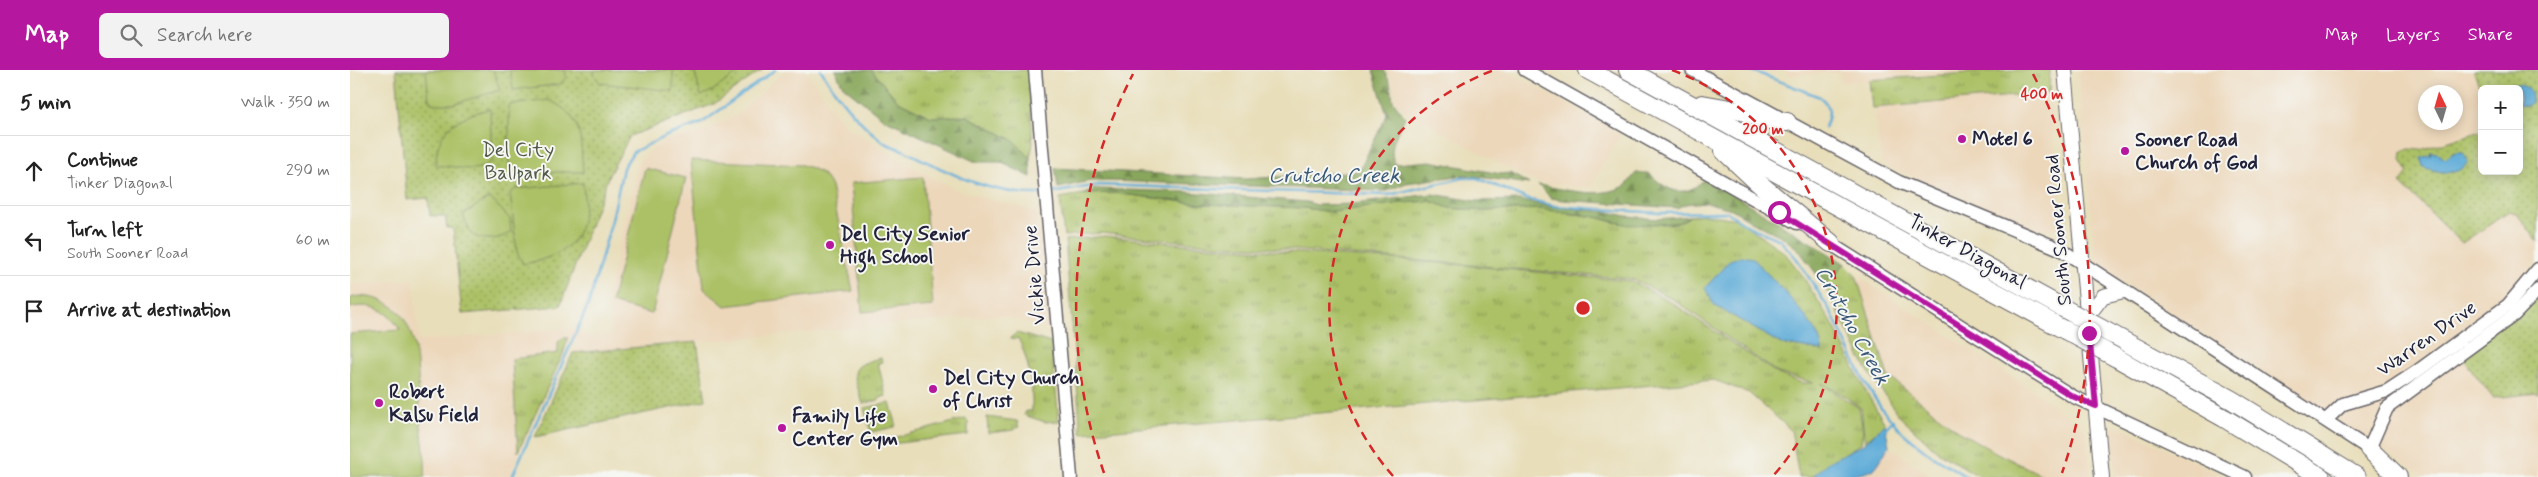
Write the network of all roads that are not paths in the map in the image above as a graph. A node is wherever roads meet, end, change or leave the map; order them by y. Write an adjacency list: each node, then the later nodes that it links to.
1 (1035, 70): 19 (street, Vickie Drive)
2 (1525, 70): 10 (street)
3 (1588, 70): 9 (highway, Tinker Diagonal)
4 (1628, 70): 7 (highway, Tinker Diagonal)
5 (1692, 70): 8 (street, Tinker Diagonal)
6 (2065, 70): 11 (main road, South Sooner Road)
7 (1686, 102): 8 (highway); 23 (highway, Tinker Diagonal, bridge)
8 (1787, 122): 11 (street, Tinker Diagonal)
9 (1708, 135): 10 (highway); 22 (highway, Tinker Diagonal, bridge)
10 (1831, 244): 16 (street)
11 (2082, 262): 14 (street, Tinker Diagonal); 15 (main road, South Sooner Road)
12 (2538, 269): 17 (street, Warren Drive)
13 (2538, 290): 18 (street, Warren Drive)
14 (2124, 291): 15 (main road); 17 (street, Tinker Diagonal)
15 (2087, 317): 16 (main road, South Sooner Road)
16 (2096, 406): 20 (main road, South Sooner Road); 21 (street)
17 (2326, 420): 18 (street, Tinker Diagonal)
18 (2369, 449): 24 (highway)
19 (1071, 477)
20 (2102, 477)
21 (2245, 477)
22 (2321, 477)
23 (2357, 477)
24 (2398, 477)

